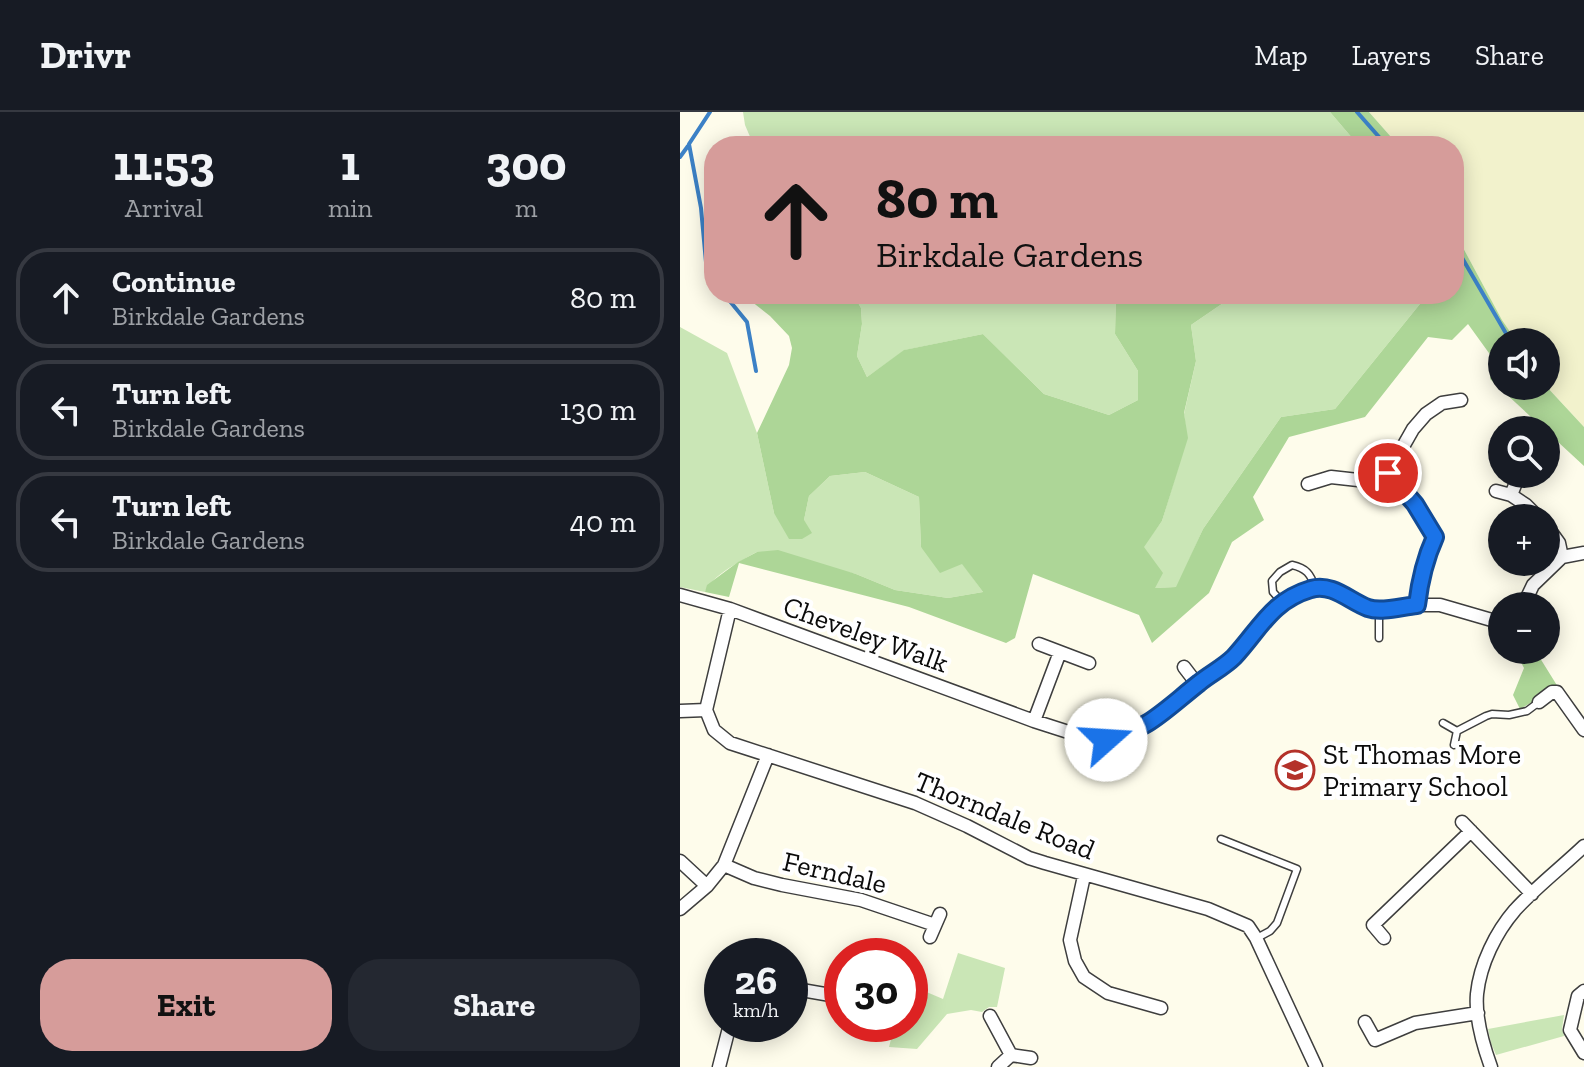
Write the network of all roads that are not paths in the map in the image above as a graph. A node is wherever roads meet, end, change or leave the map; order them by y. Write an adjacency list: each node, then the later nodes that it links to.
1 (1440, 389): 3 (street)
2 (1461, 400): 3 (street)
3 (1442, 403): 4 (street)
4 (1388, 473): 5 (street); 17 (street)
5 (1308, 484)
6 (1514, 488): 8 (street)
7 (1496, 491): 8 (street)
8 (1511, 495): 9 (street)
9 (1524, 504)
10 (1560, 548): 12 (street)
11 (1584, 553): 12 (street)
12 (1562, 557): 14 (street)
13 (1315, 588): 16 (street); 16 (lane); 19 (street)
14 (1530, 592)
15 (680, 595): 18 (street, Cheveley Walk)
16 (1282, 602): 26 (street, Cheveley Walk)
17 (1417, 605): 19 (street); 20 (street)
18 (730, 609): 28 (street); 30 (street, Cheveley Walk)
19 (1379, 609): 21 (lane)
20 (1488, 619)
21 (1379, 638)
22 (1039, 644): 23 (street)
23 (1060, 652): 24 (street); 30 (street)
24 (1089, 663)
25 (1184, 667): 26 (street)
26 (1197, 684): 30 (street, Cheveley Walk)
27 (1539, 702): 32 (street); 33 (lane)
28 (706, 710): 29 (street); 35 (street, Thorndale Road)
29 (680, 711)
30 (1034, 721)
31 (1443, 723): 33 (lane)
32 (1584, 730)
33 (1457, 731): 34 (lane)
34 (1454, 745)
35 (768, 755): 39 (street); 40 (street, Thorndale Road)
36 (1221, 839): 45 (lane)
37 (1584, 846): 42 (street)
38 (680, 861): 41 (street)
39 (724, 865): 41 (street); 44 (street, Ferndale)
40 (1084, 876): 45 (street, Thorndale Road); 48 (street)
41 (707, 886): 43 (street)
42 (1532, 894): 46 (street); 49 (street)
43 (680, 909)
44 (935, 925)
45 (1256, 938): 58 (street)
46 (1384, 938)
47 (1584, 991): 53 (street)
48 (1162, 1010)
49 (1478, 1013): 51 (street); 59 (street)
50 (990, 1016): 54 (street)
51 (1365, 1022)
52 (725, 1042): 56 (street)
53 (1584, 1053)
54 (1011, 1055): 55 (street); 57 (street)
55 (1031, 1058)
56 (719, 1067)
57 (998, 1067)
58 (1316, 1067)
59 (1491, 1067)

